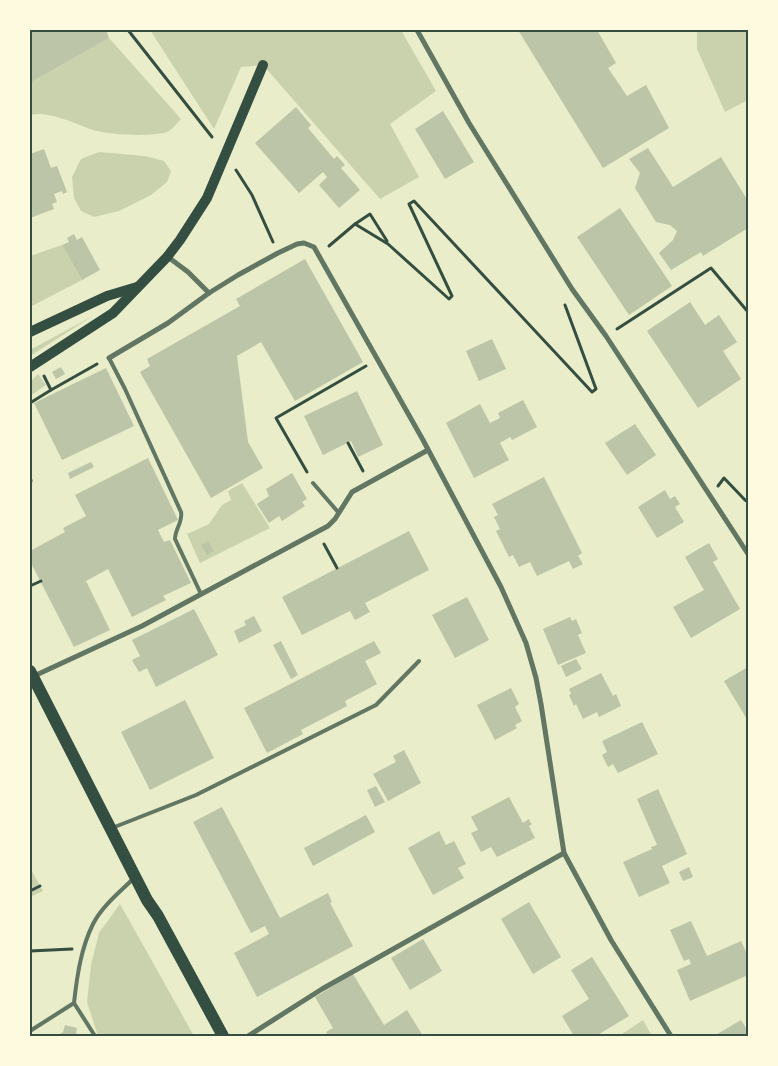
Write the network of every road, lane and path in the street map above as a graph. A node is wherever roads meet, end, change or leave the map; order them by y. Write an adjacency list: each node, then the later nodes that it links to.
1 (128, 30): 4 (path)
2 (416, 30): 12 (street)
3 (263, 65): 10 (main road)
4 (212, 137)
5 (236, 169): 8 (path)
6 (354, 224): 7 (path); 7 (path); 9 (path)
7 (388, 244): 12 (path)
8 (278, 253): 9 (street); 13 (street)
9 (320, 255): 18 (street)
10 (167, 257): 11 (main road); 13 (street)
11 (140, 286): 15 (main road); 19 (main road)
12 (572, 289): 16 (street)
13 (210, 293): 17 (street)
14 (748, 312): 16 (path)
15 (30, 332)
16 (606, 336): 33 (street)
17 (109, 358): 21 (path); 37 (lane)
18 (377, 360): 24 (street); 28 (path)
19 (30, 367)
20 (41, 371): 21 (path)
21 (51, 390): 22 (path)
22 (30, 402)
23 (348, 443): 26 (path)
24 (428, 450): 26 (street); 41 (street)
25 (30, 476): 27 (path)
26 (369, 482): 31 (street)
27 (30, 483)
28 (313, 483): 31 (lane)
29 (713, 484): 30 (path)
30 (748, 502)
31 (338, 512): 32 (street)
32 (317, 532): 34 (path); 37 (street)
33 (748, 554)
34 (337, 568)
35 (41, 581): 36 (path)
36 (30, 586)
37 (201, 594): 39 (street)
38 (419, 661): 40 (lane)
39 (31, 671): 40 (main road)
40 (110, 829): 42 (main road)
41 (564, 853): 51 (street); 52 (street)
42 (135, 877): 45 (lane); 50 (main road)
43 (40, 886): 44 (path)
44 (30, 891)
45 (85, 948): 46 (path); 47 (lane)
46 (30, 951)
47 (74, 1003): 48 (lane); 49 (lane)
48 (30, 1031)
49 (96, 1036)
50 (223, 1036)
51 (248, 1036)
52 (672, 1036)

